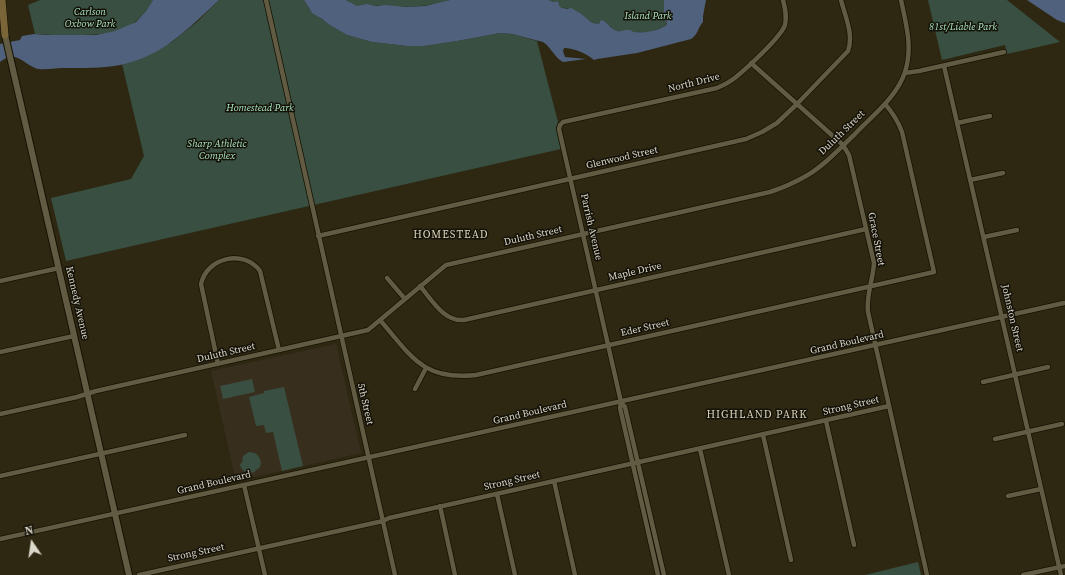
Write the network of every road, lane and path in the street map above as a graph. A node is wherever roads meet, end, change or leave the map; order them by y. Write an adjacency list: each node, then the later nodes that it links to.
1 (266, 0): 24 (street, 5th Street)
2 (783, 0): 9 (street, North Drive)
3 (842, 0): 12 (street, Glenwood Street)
4 (900, 0): 11 (street, Duluth Street)
5 (3, 1): 7 (main road, Kennedy Avenue)
6 (0, 21): 7 (main road, Kennedy Avenue)
7 (5, 36): 26 (street, Kennedy Avenue)
8 (1004, 52): 10 (street)
9 (752, 63): 12 (street, Grace Street); 16 (street, North Drive)
10 (944, 66): 11 (street); 15 (street, Johnston Street)
11 (905, 73): 13 (street, Duluth Street)
12 (797, 104): 17 (street, Grace Street); 19 (street, Glenwood Street)
13 (885, 104): 17 (street, Duluth Street); 30 (street, Eder Street)
14 (990, 116): 15 (street)
15 (957, 123): 20 (street, Johnston Street)
16 (560, 125): 19 (street, Parrish Avenue)
17 (843, 145): 21 (street, Grace Street); 23 (street, Duluth Street)
18 (1003, 173): 20 (street)
19 (570, 178): 23 (street, Parrish Avenue); 24 (street, Glenwood Street)
20 (970, 180): 25 (street, Johnston Street)
21 (866, 229): 30 (street, Grace Street); 31 (street, Maple Drive)
22 (1017, 230): 25 (street)
23 (583, 234): 29 (street, Duluth Street); 31 (street, Parrish Avenue)
24 (318, 236): 37 (street, 5th Street)
25 (984, 237): 34 (street, Johnston Street)
26 (58, 268): 28 (street); 36 (street, Kennedy Avenue)
27 (388, 278): 32 (street)
28 (0, 281)
29 (420, 286): 31 (street, Maple Drive); 32 (street, Duluth Street)
30 (870, 286): 38 (street, Eder Street); 39 (street, Grace Street)
31 (596, 290): 38 (street, Parrish Avenue)
32 (405, 299): 35 (street, Duluth Street)
33 (1064, 303): 34 (street, Grand Boulevard)
34 (1002, 317): 39 (street, Grand Boulevard); 45 (street, Johnston Street)
35 (380, 320): 37 (street, Duluth Street); 44 (street, Eder Street)
36 (74, 336): 41 (street); 48 (street, Kennedy Avenue)
37 (340, 336): 40 (street, Duluth Street); 60 (street, 5th Street)
38 (608, 345): 44 (street, Eder Street); 49 (street, Parrish Avenue)
39 (875, 346): 49 (street, Grand Boulevard); 50 (street, Grace Street)
40 (278, 350): 42 (street, Duluth Street); 42 (street)
41 (0, 352)
42 (218, 364): 48 (street, Duluth Street)
43 (1048, 367): 45 (street)
44 (426, 368): 47 (street)
45 (1015, 375): 46 (street); 54 (street, Johnston Street)
46 (983, 382)
47 (415, 389)
48 (87, 394): 51 (street, Duluth Street); 59 (street, Kennedy Avenue)
49 (621, 402): 60 (street, Grand Boulevard); 61 (street, Parrish Avenue); 62 (street, Parrish Avenue)
50 (889, 406): 52 (street, Strong Street); 88 (street, Grace Street)
51 (0, 414)
52 (826, 421): 56 (street, Strong Street); 73 (street)
53 (1062, 424): 54 (street)
54 (1028, 431): 57 (street); 66 (street, Johnston Street)
55 (185, 434): 59 (street)
56 (763, 435): 58 (street, Strong Street); 75 (street)
57 (995, 439)
58 (700, 449): 61 (street, Strong Street); 87 (street)
59 (101, 454): 63 (street); 70 (street, Kennedy Avenue)
60 (369, 458): 65 (street, Grand Boulevard); 71 (street, 5th Street)
61 (638, 463): 62 (street, Strong Street); 86 (street, Parrish Avenue)
62 (632, 464): 64 (street, Strong Street); 85 (street, Parrish Avenue)
63 (0, 476)
64 (554, 481): 67 (street, Strong Street); 84 (street)
65 (244, 486): 70 (street, Grand Boulevard); 74 (street)
66 (1041, 489): 68 (street); 77 (street, Johnston Street)
67 (497, 494): 69 (street, Strong Street); 83 (street)
68 (1008, 496)
69 (440, 506): 71 (street, Strong Street); 82 (street)
70 (115, 514): 72 (street, Grand Boulevard); 78 (street, Kennedy Avenue)
71 (383, 521): 74 (street, Strong Street); 81 (street, 5th Street)
72 (0, 540)
73 (854, 545)
74 (259, 548): 79 (street, Strong Street); 80 (street)
75 (792, 560)
76 (1065, 566): 77 (street)
77 (1059, 567): 89 (street); 90 (street, Johnston Street)
78 (129, 575)
79 (139, 575)
80 (265, 575)
81 (395, 575)
82 (455, 575)
83 (515, 575)
84 (575, 575)
85 (658, 575)
86 (664, 575)
87 (729, 575)
88 (927, 575)
89 (1023, 575)
90 (1061, 575)

